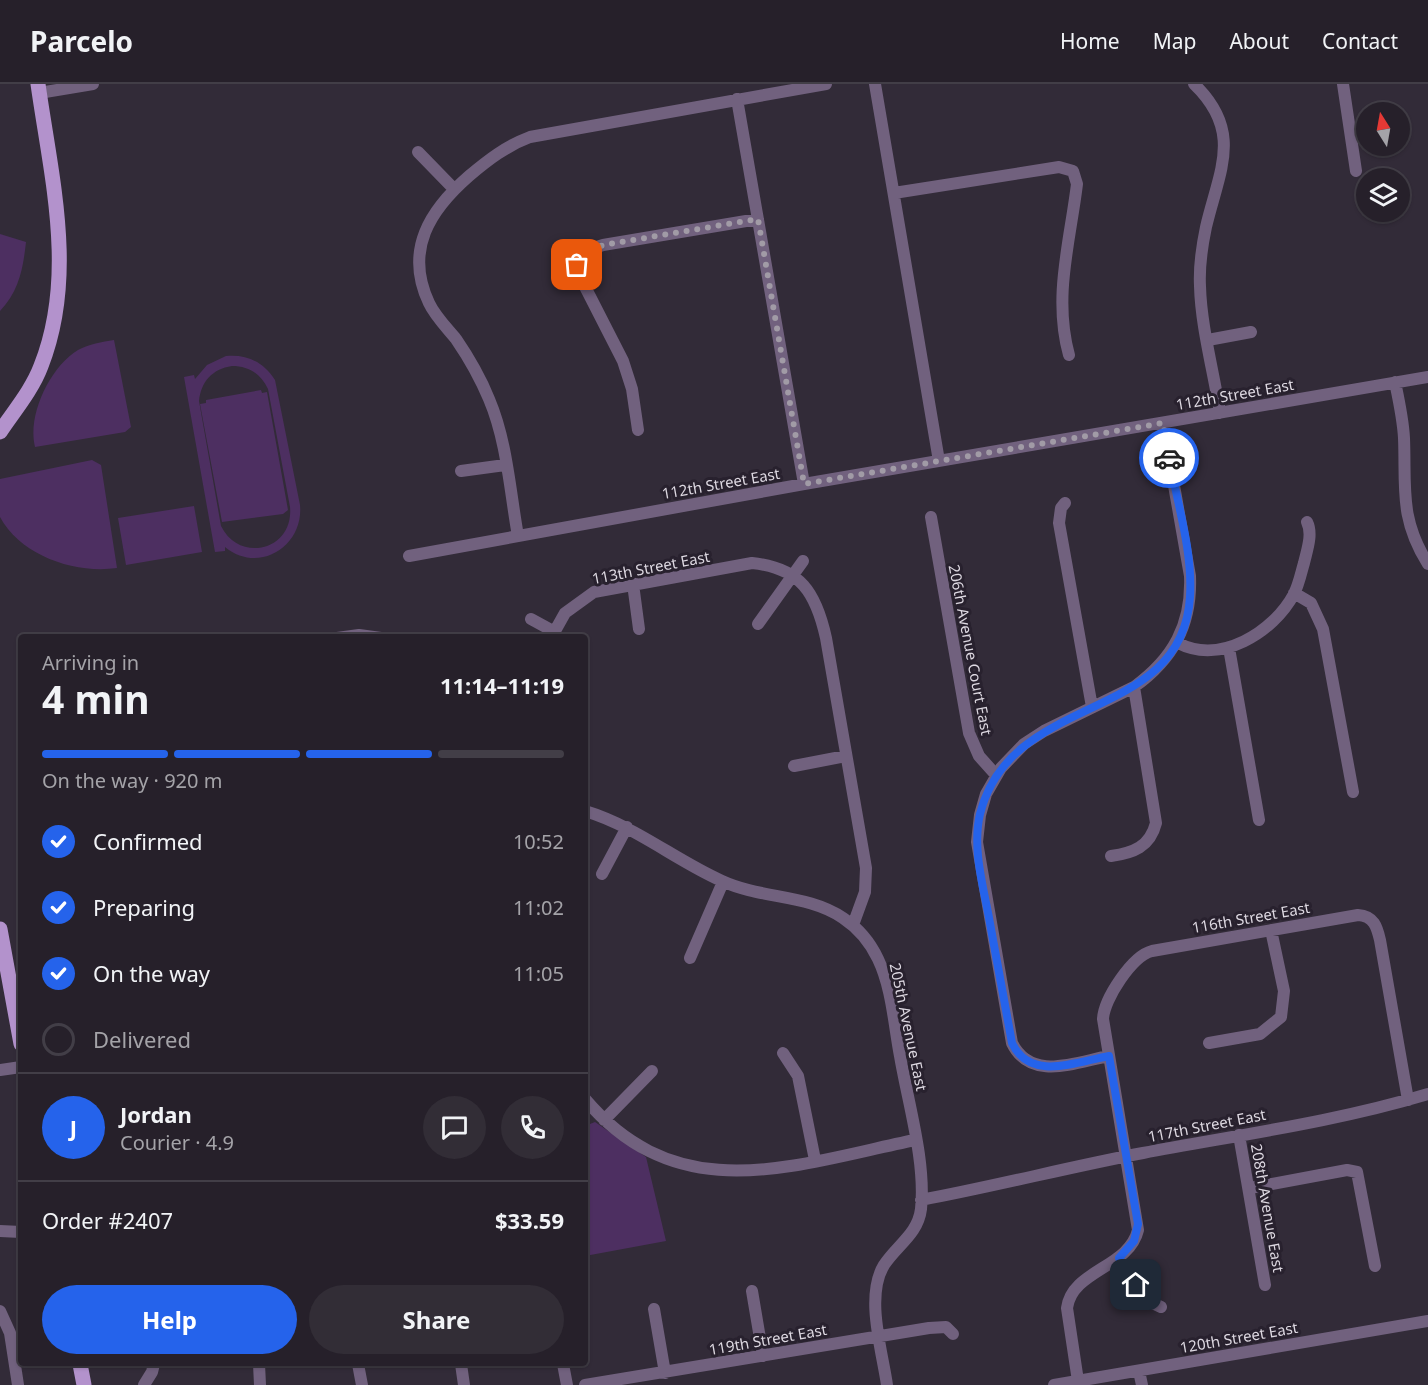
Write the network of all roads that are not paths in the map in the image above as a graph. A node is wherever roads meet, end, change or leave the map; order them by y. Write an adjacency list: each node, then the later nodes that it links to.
1 (93, 84): 6 (street)
2 (826, 84): 7 (street)
3 (875, 84): 11 (street)
4 (1194, 84): 14 (street)
5 (1342, 84): 9 (street)
6 (38, 89): 21 (main road)
7 (737, 99): 10 (street); 12 (street)
8 (418, 152): 10 (street)
9 (1356, 171)
10 (454, 189): 23 (street)
11 (894, 193): 15 (street); 22 (street)
12 (758, 219): 20 (street); 25 (street)
13 (1251, 332): 14 (street)
14 (1209, 340): 18 (street)
15 (1069, 355)
16 (1428, 377): 17 (street, 112th Street East)
17 (1395, 382): 18 (street, 112th Street East); 32 (street)
18 (1220, 413): 19 (street, 112th Street East)
19 (1163, 423): 22 (street, 112th Street East); 40 (street)
20 (638, 430)
21 (0, 432)
22 (939, 461): 25 (street, 112th Street East)
23 (505, 465): 24 (street); 29 (street)
24 (461, 471)
25 (804, 484): 29 (street, 112th Street East)
26 (1065, 503): 43 (street)
27 (931, 517): 46 (street, 206th Avenue Court East)
28 (1307, 522): 35 (street)
29 (518, 536): 30 (street, 112th Street East)
30 (410, 556)
31 (803, 561): 33 (street)
32 (1428, 564)
33 (792, 576): 34 (street, 113th Street East); 37 (street); 44 (street)
34 (633, 584): 38 (street); 39 (street, 113th Street East)
35 (1294, 593): 41 (street); 47 (street)
36 (531, 619): 39 (street, 113th Street East)
37 (758, 624)
38 (639, 629)
39 (552, 634)
40 (1178, 643): 41 (street); 42 (street)
41 (1229, 648): 49 (street)
42 (1134, 687): 43 (street); 51 (street)
43 (1092, 707): 46 (street)
44 (846, 756): 45 (street); 54 (street)
45 (794, 766)
46 (996, 775): 61 (street)
47 (1353, 792)
48 (588, 812): 50 (street)
49 (1259, 820)
50 (627, 827): 52 (street); 53 (street)
51 (1111, 856)
52 (602, 874)
53 (723, 882): 54 (street); 57 (street)
54 (853, 925): 72 (street, 205th Avenue East)
55 (0, 929): 58 (main road)
56 (1271, 930): 59 (street); 61 (street, 116th Street East); 66 (street, 116th Street East)
57 (690, 958)
58 (18, 1028)
59 (1209, 1043)
60 (783, 1053): 74 (street)
61 (1109, 1056): 73 (street)
62 (18, 1067): 63 (street)
63 (0, 1070)
64 (652, 1071): 70 (street)
65 (1428, 1094): 66 (street, 117th Street East)
66 (1408, 1100): 71 (street, 117th Street East)
67 (588, 1103): 68 (street)
68 (595, 1111): 69 (street); 70 (street)
69 (588, 1117)
70 (604, 1120): 74 (street)
71 (1239, 1135): 73 (street, 117th Street East); 75 (street, 208th Avenue East)
72 (915, 1140): 74 (street); 76 (street, 205th Avenue East)
73 (1126, 1156): 76 (street, 117th Street East); 79 (street)
74 (815, 1160)
75 (1250, 1188): 80 (street); 81 (street, 208th Avenue East)
76 (921, 1200): 88 (street, 205th Avenue East)
77 (0, 1230): 78 (street)
78 (18, 1232)
79 (1119, 1258): 83 (street); 98 (street)
80 (1375, 1266)
81 (1265, 1285)
82 (752, 1291): 89 (street)
83 (1161, 1307)
84 (654, 1309): 97 (street)
85 (0, 1311): 99 (street)
86 (1428, 1321): 96 (street, 120th Street East)
87 (953, 1334): 88 (street, 119th Street East)
88 (880, 1335): 89 (street, 119th Street East); 107 (street, 205th Avenue East)
89 (763, 1356): 97 (street, 119th Street East)
90 (80, 1366): 100 (main road)
91 (153, 1366): 101 (street)
92 (259, 1366): 102 (street)
93 (358, 1366): 103 (street)
94 (461, 1366): 104 (street)
95 (563, 1366): 105 (street)
96 (1139, 1371): 98 (street, 120th Street East); 109 (street)
97 (665, 1373): 106 (street, 119th Street East)
98 (1078, 1381): 108 (street, 120th Street East)
99 (18, 1385)
100 (84, 1385)
101 (144, 1385)
102 (260, 1385)
103 (362, 1385)
104 (464, 1385)
105 (567, 1385)
106 (585, 1385)
107 (887, 1385)
108 (1054, 1385)
109 (1142, 1385)

